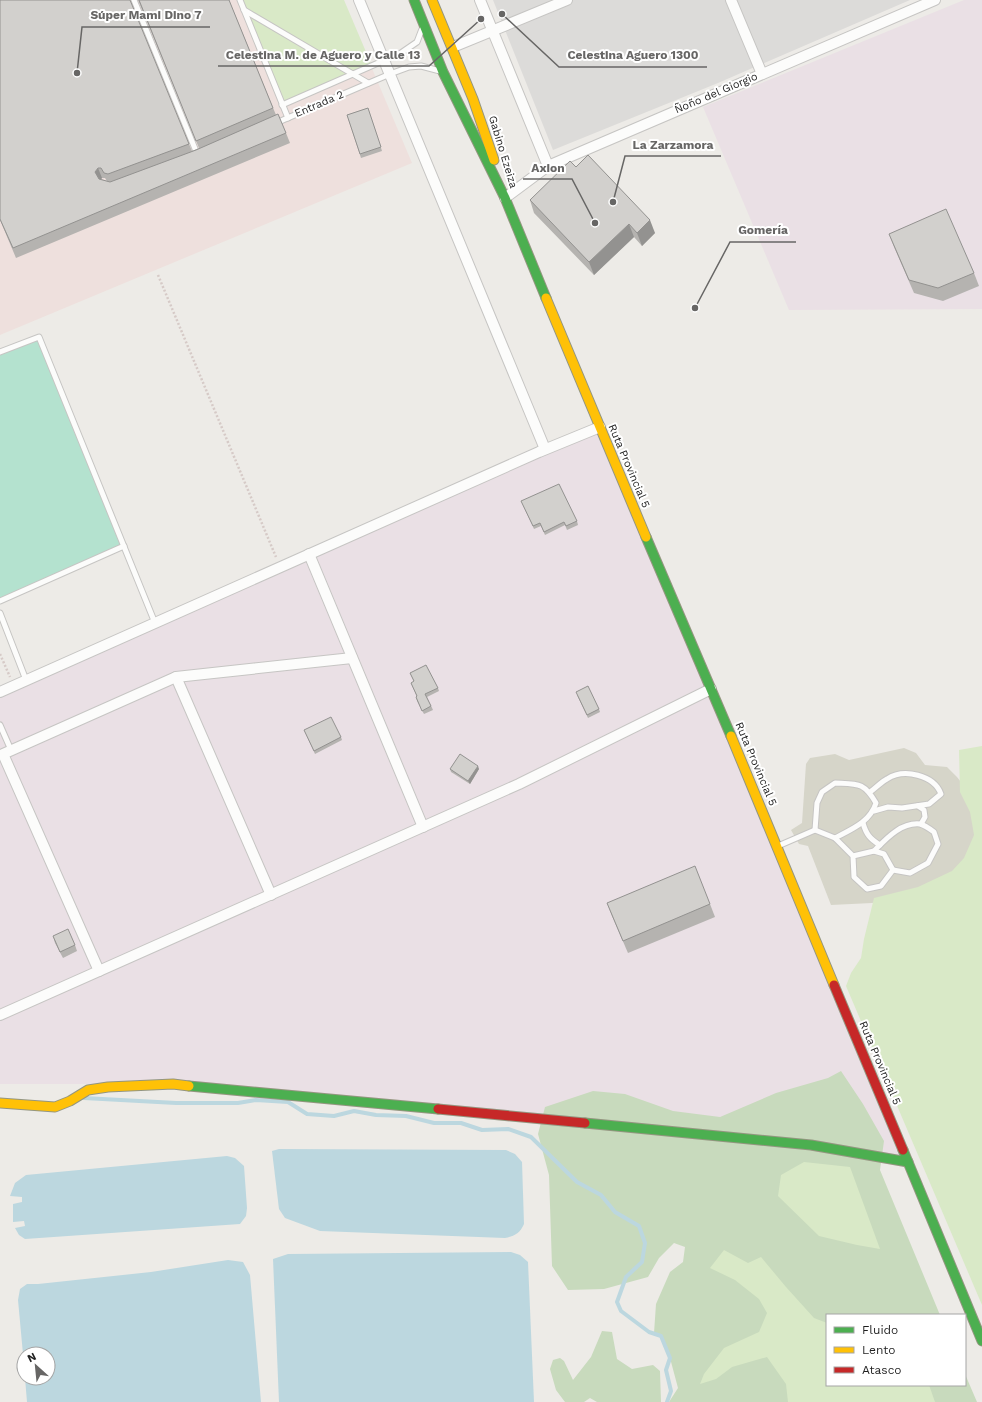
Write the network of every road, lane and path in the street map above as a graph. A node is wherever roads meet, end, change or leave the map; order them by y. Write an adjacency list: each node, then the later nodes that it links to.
1 (134, 0): 24 (lane)
2 (240, 0): 10 (lane)
3 (360, 0): 14 (street)
4 (414, 0): 11 (main road, Gabino Ezeiza)
5 (432, 0): 13 (main road, Gabino Ezeiza)
6 (480, 0): 12 (street)
7 (567, 0): 12 (street)
8 (731, 0): 18 (street)
9 (934, 0): 18 (street, Ñoño del Giorgio)
10 (244, 10): 16 (lane); 20 (lane)
11 (424, 24): 14 (lane, Entrada 2); 15 (main road, Gabino Ezeiza)
12 (493, 32): 13 (street); 26 (street)
13 (453, 47): 27 (main road, Gabino Ezeiza)
14 (384, 61): 16 (lane, Entrada 2); 17 (street)
15 (443, 72): 17 (lane, Entrada 2); 27 (main road, Gabino Ezeiza)
16 (353, 74): 19 (lane); 20 (lane, Entrada 2)
17 (390, 74): 19 (lane, Entrada 2); 31 (street)
18 (762, 74): 26 (street, Ñoño del Giorgio)
19 (368, 83): 21 (lane, Entrada 2)
20 (282, 105): 21 (lane)
21 (288, 118): 22 (lane, Entrada 2)
22 (267, 126)
23 (205, 153): 24 (lane)
24 (198, 156): 25 (lane)
25 (191, 158)
26 (548, 166): 27 (street, Ñoño del Giorgio)
27 (504, 198): 30 (main road, Ruta Provincial 5)
28 (158, 275): 34 (path)
29 (0, 352): 32 (lane)
30 (600, 427): 31 (street); 44 (main road, Ruta Provincial 5)
31 (545, 449): 33 (street)
32 (124, 546): 35 (lane); 37 (lane)
33 (309, 554): 34 (street); 39 (street)
34 (280, 567): 37 (street)
35 (0, 601)
36 (0, 613): 41 (lane)
37 (155, 623): 41 (street)
38 (0, 654): 42 (path)
39 (352, 658): 40 (street); 52 (street)
40 (176, 677): 46 (street); 60 (street)
41 (26, 680): 42 (street)
42 (13, 686): 43 (street)
43 (0, 692)
44 (713, 692): 52 (street); 56 (main road, Ruta Provincial 5)
45 (0, 725): 46 (lane)
46 (11, 750): 61 (street)
47 (870, 792): 48 (lane); 49 (lane); 53 (lane)
48 (918, 806): 49 (lane); 51 (lane)
49 (874, 811): 50 (lane)
50 (863, 823): 54 (lane); 55 (lane)
51 (921, 824): 55 (lane); 59 (lane)
52 (423, 827): 60 (street)
53 (815, 830): 54 (lane); 56 (lane)
54 (835, 838): 58 (lane)
55 (880, 845): 57 (lane)
56 (777, 846): 64 (main road, Ruta Provincial 5)
57 (874, 851): 58 (lane); 59 (lane)
58 (853, 856): 59 (lane)
59 (893, 870)
60 (271, 895): 61 (street)
61 (99, 971): 62 (street)
62 (0, 1016)
63 (0, 1103): 64 (main road)
64 (908, 1162): 65 (main road, Ruta Provincial 5)
65 (982, 1341)

